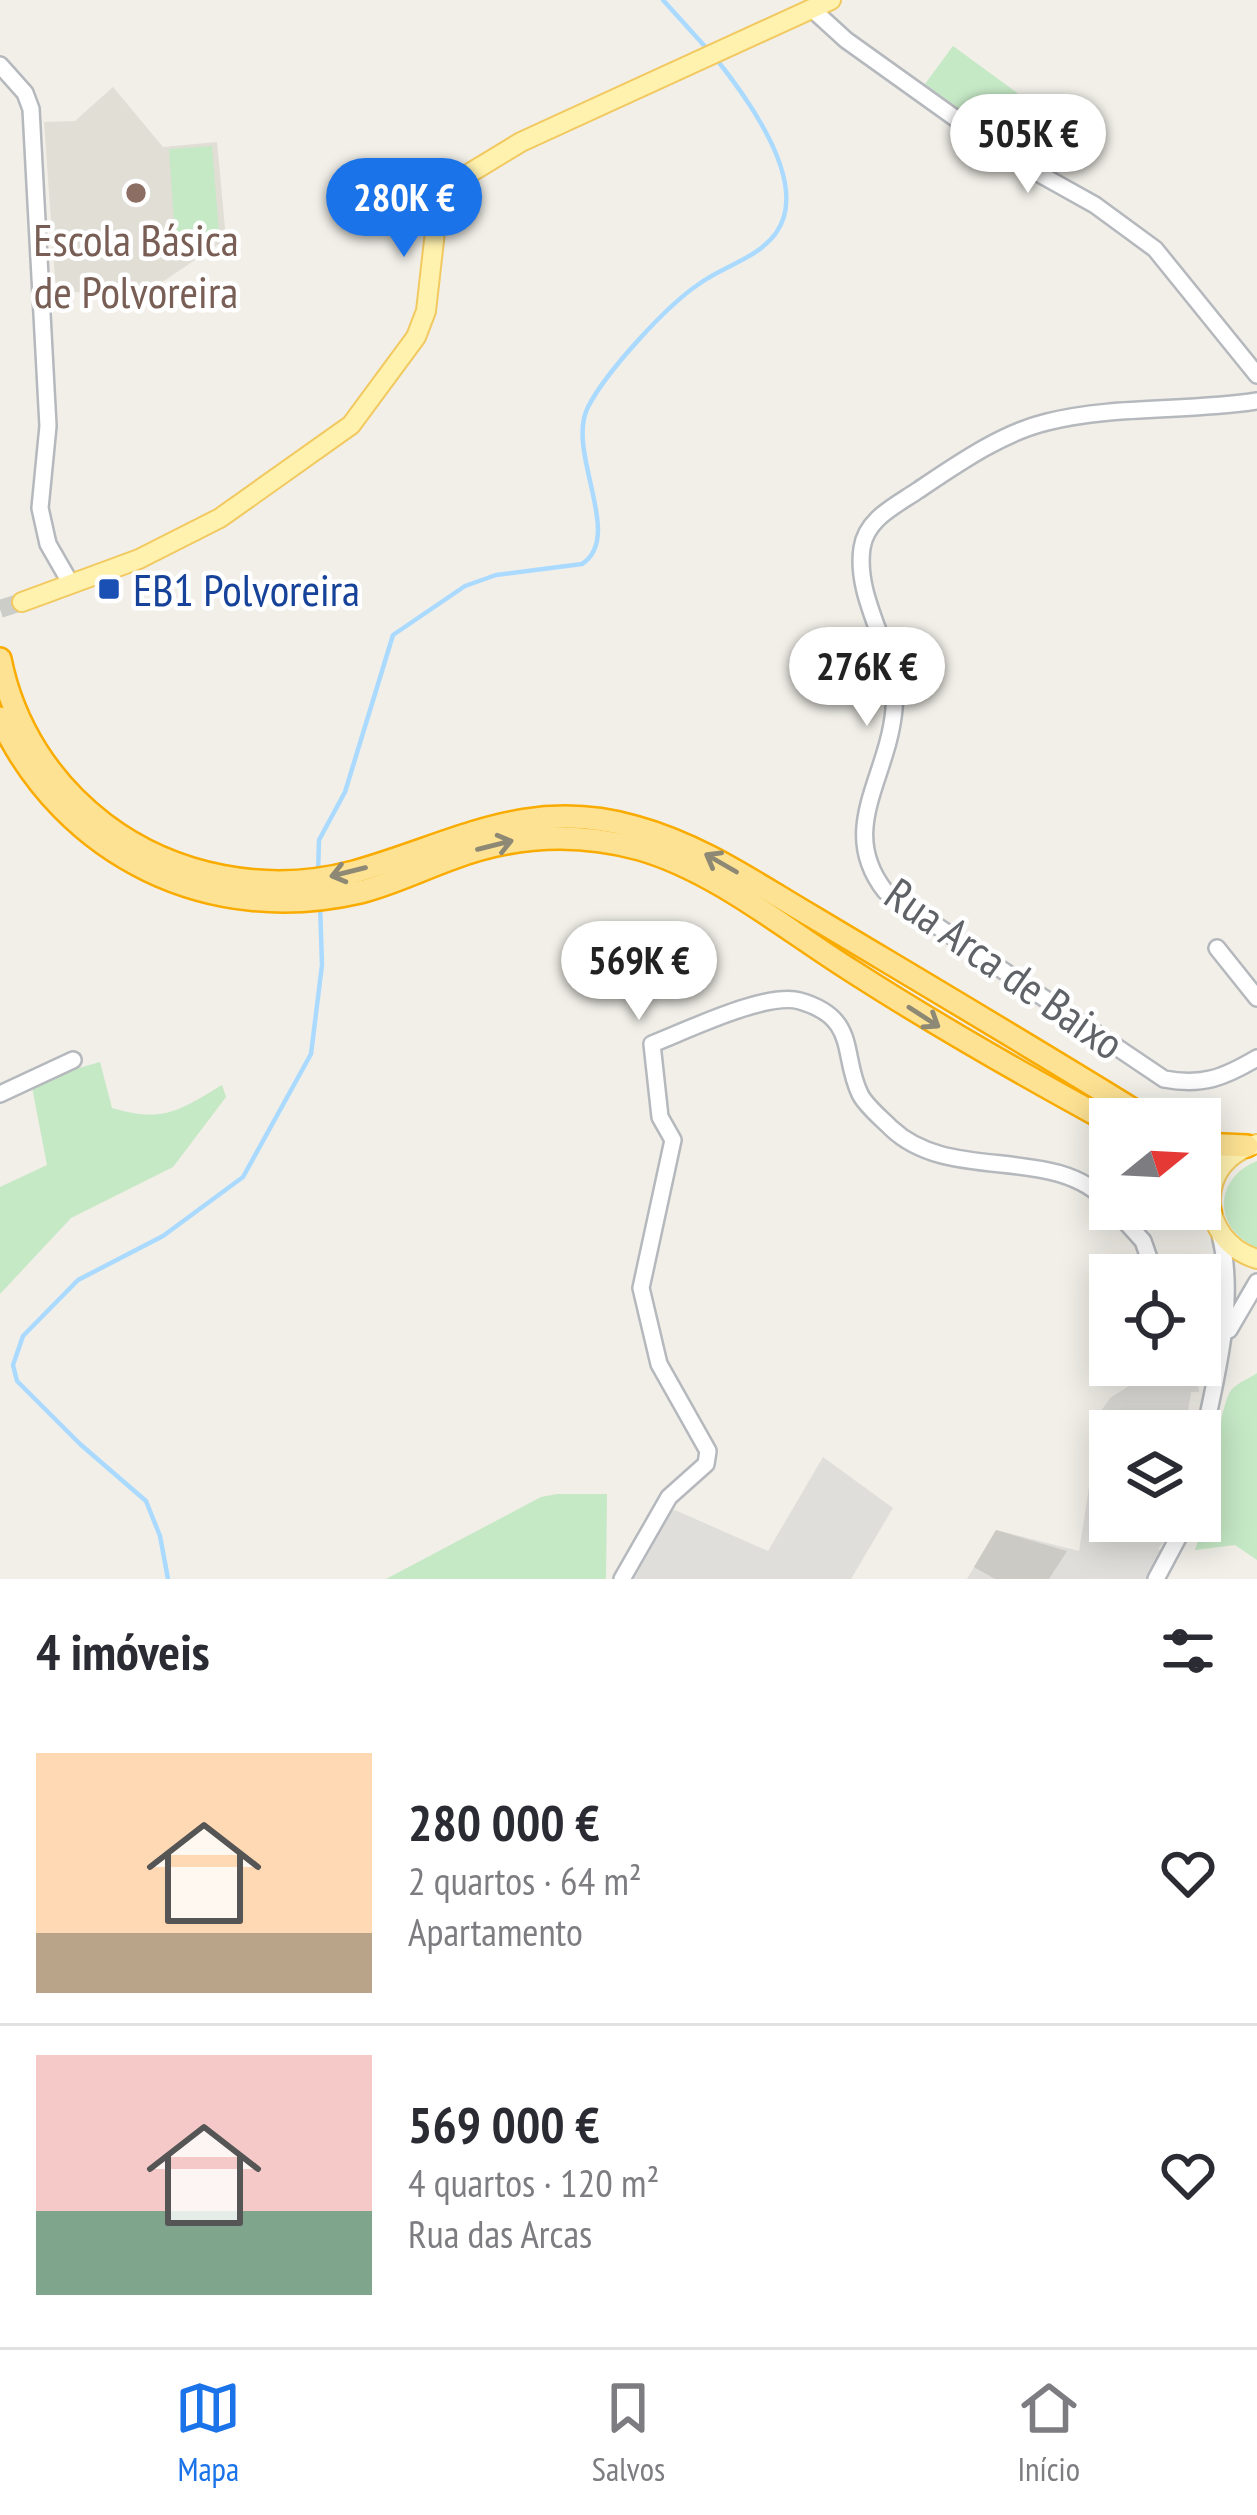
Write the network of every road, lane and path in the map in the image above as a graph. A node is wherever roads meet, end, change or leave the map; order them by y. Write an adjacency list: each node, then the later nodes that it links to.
1 (831, 0): 2 (main road)
2 (812, 9): 4 (street); 6 (main road)
3 (0, 65): 6 (street)
4 (1257, 375)
5 (1257, 401): 12 (street, Rua Arca de Baixo)
6 (71, 584): 7 (main road)
7 (22, 602)
8 (0, 659): 15 (highway, one-way to 8)
9 (0, 718): 16 (highway, one-way to 16)
10 (1217, 948): 11 (street)
11 (1257, 998)
12 (1257, 1058)
13 (73, 1060): 14 (street)
14 (0, 1094)
15 (1114, 1098)
16 (1089, 1110)
17 (1221, 1144): 18 (highway)
18 (1252, 1145): 19 (main road)
19 (1221, 1170)
20 (1089, 1189): 27 (street)
21 (1218, 1230): 22 (main road)
22 (1220, 1234): 23 (main road); 25 (street)
23 (1257, 1259)
24 (1257, 1282): 25 (street)
25 (1221, 1349)
26 (1176, 1542): 28 (street)
27 (622, 1579)
28 (1156, 1579)

